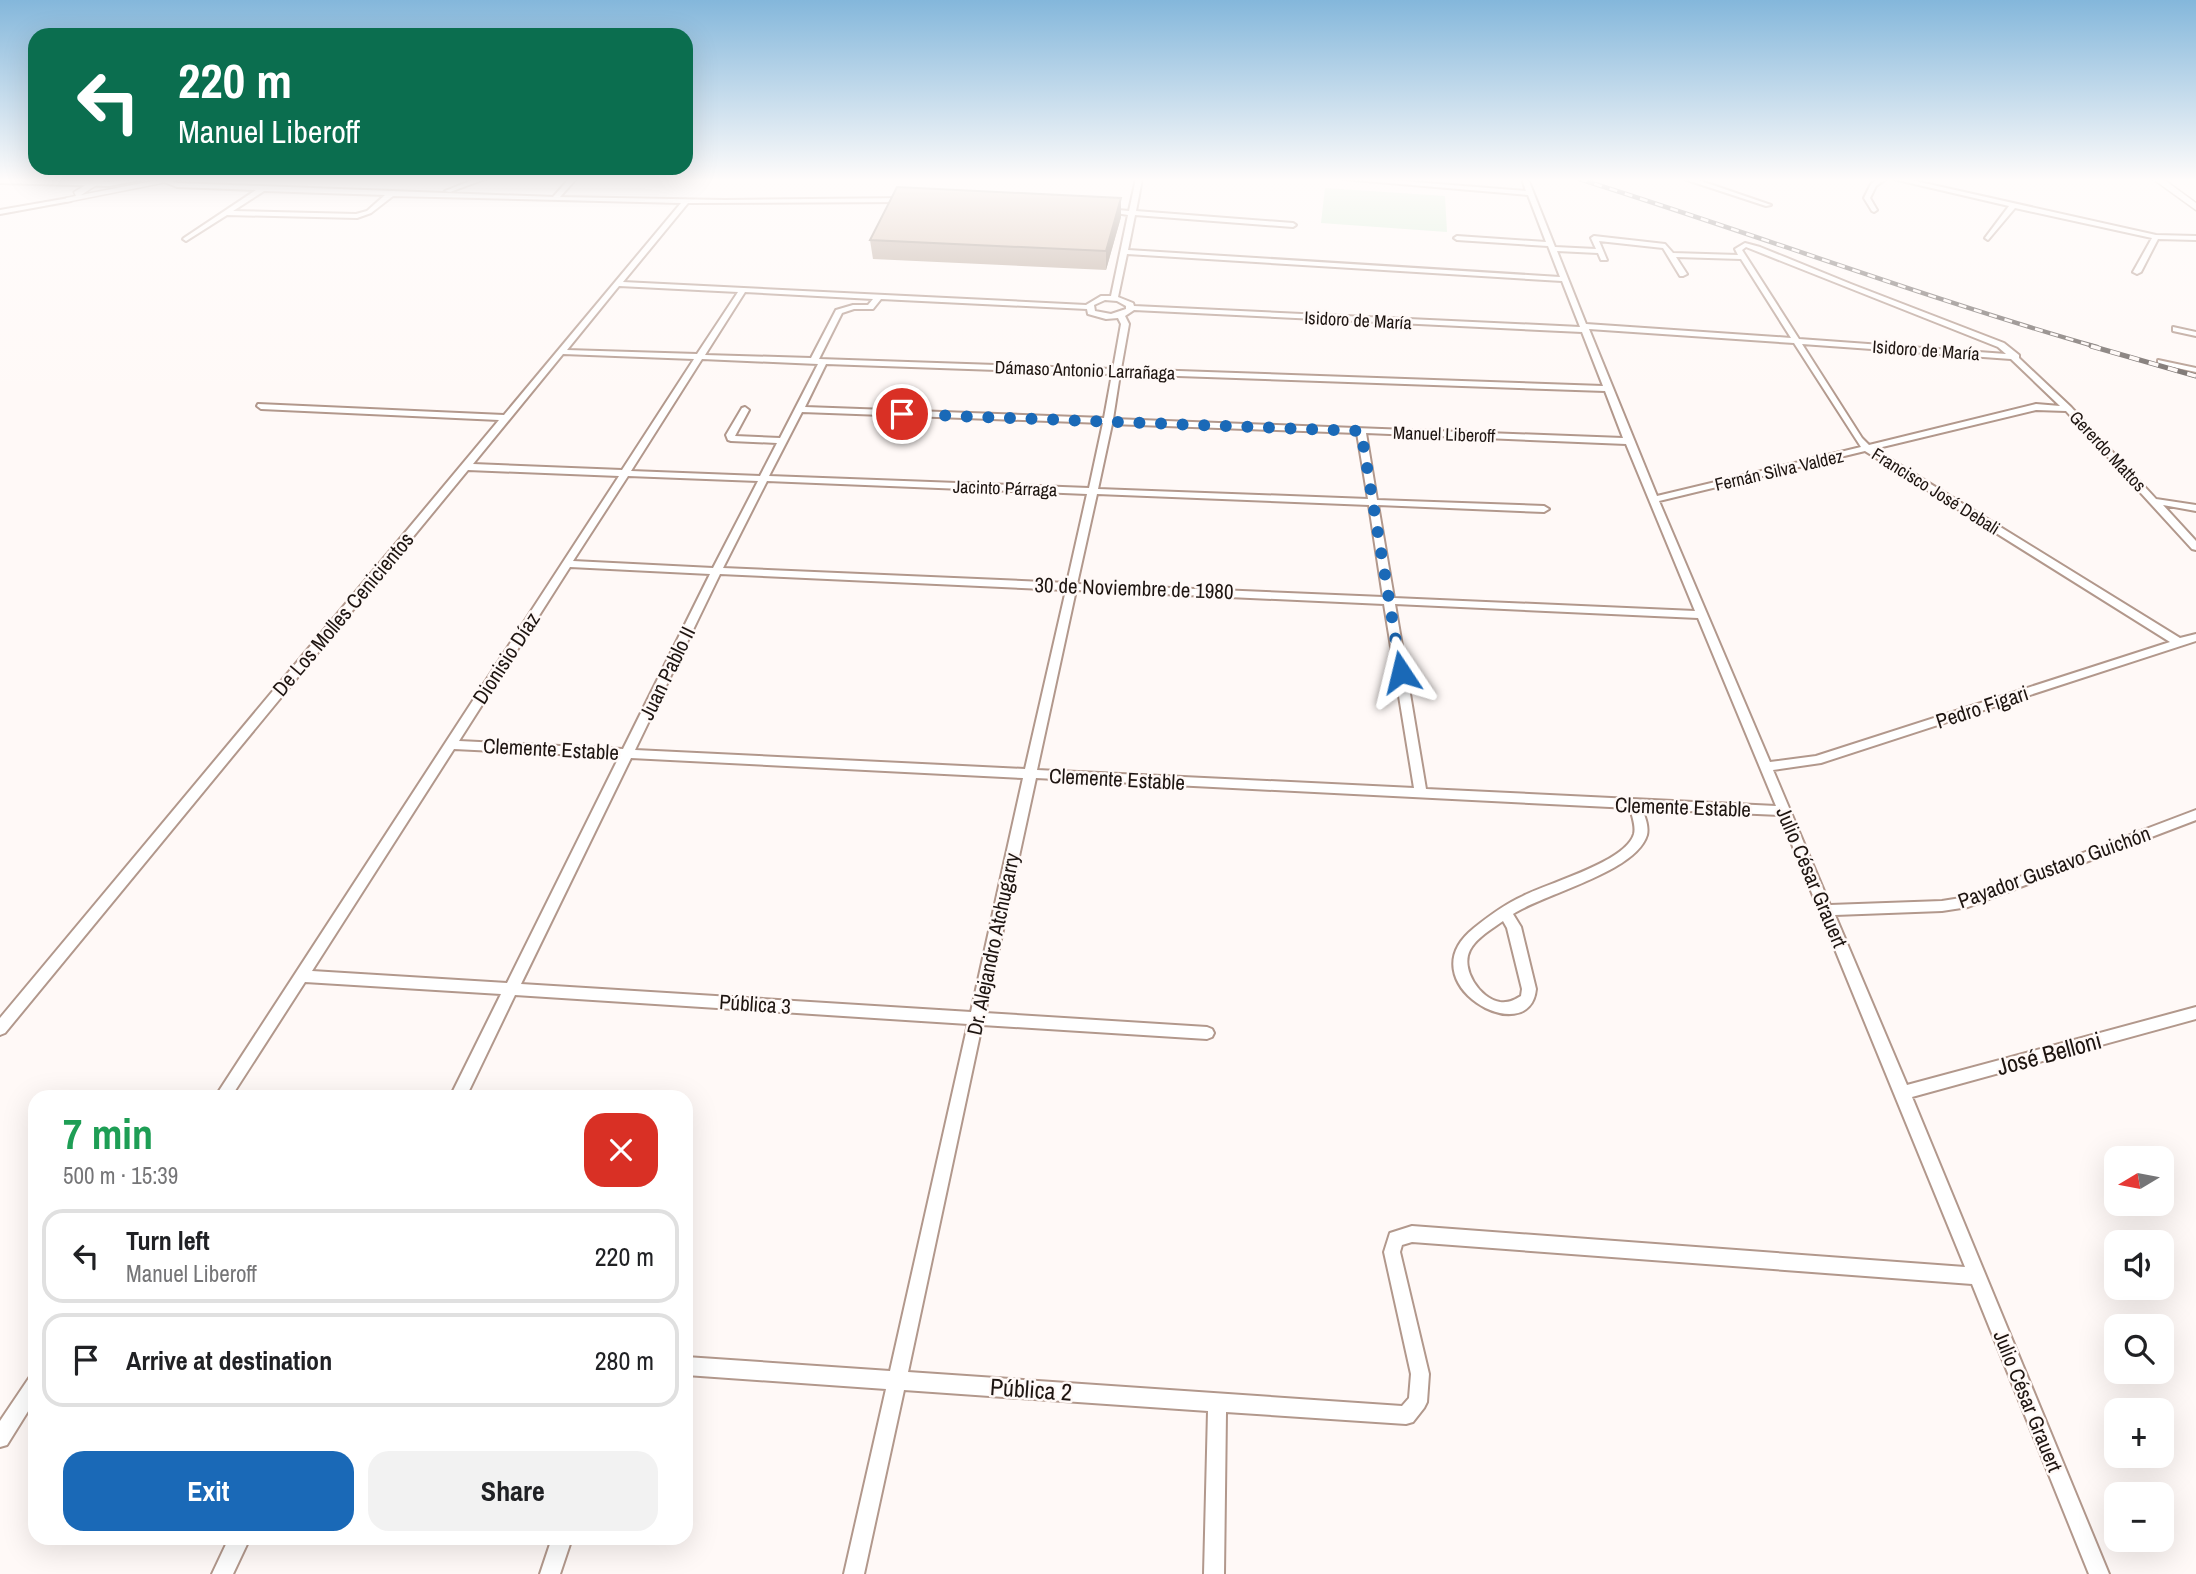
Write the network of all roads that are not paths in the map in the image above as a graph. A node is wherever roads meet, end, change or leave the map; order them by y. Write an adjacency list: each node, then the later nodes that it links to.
1 (644, 252): 15 (street, De Los Molles Cenicientos)
2 (1126, 252): 18 (street)
3 (1133, 252): 14 (street)
4 (1553, 252): 14 (street, Julio César Grauert)
5 (1586, 252): 6 (street)
6 (1601, 252)
7 (1740, 252): 11 (street, Gererdo Mattos)
8 (1764, 252): 28 (street, Gererdo Mattos)
9 (2148, 252): 12 (street)
10 (1671, 254): 11 (street); 13 (street)
11 (1743, 257): 25 (street, Francisco José Debali)
12 (2137, 272)
13 (1683, 274)
14 (1564, 279): 22 (street, Julio César Grauert)
15 (618, 284): 16 (street); 26 (street, De Los Molles Cenicientos)
16 (743, 290): 17 (street); 27 (street, Dionisio Díaz)
17 (880, 296): 19 (street); 29 (street, Juan Pablo II)
18 (1114, 298): 19 (street); 20 (street)
19 (1089, 307): 21 (street)
20 (1131, 307): 21 (street); 22 (street, Isidoro de María)
21 (1121, 315): 32 (street, Dr. Alejandro Atchugarry)
22 (1585, 328): 25 (street, Isidoro de María); 33 (street, Julio César Grauert)
23 (2176, 329): 24 (street)
24 (2196, 334)
25 (1795, 340): 28 (street, Isidoro de María); 43 (street, Francisco José Debali)
26 (561, 352): 27 (street, Dámaso Antonio Larrañaga); 38 (street, De Los Molles Cenicientos)
27 (698, 357): 29 (street, Dámaso Antonio Larrañaga); 45 (street, Dionisio Díaz)
28 (2017, 357): 36 (street, Gererdo Mattos)
29 (818, 362): 32 (street, Dámaso Antonio Larrañaga); 35 (street, Juan Pablo II)
30 (2161, 362): 31 (street)
31 (2196, 370)
32 (1117, 371): 33 (street, Dámaso Antonio Larrañaga); 39 (street, Dr. Alejandro Atchugarry)
33 (1609, 389): 42 (street, Julio César Grauert)
34 (261, 406): 38 (street)
35 (799, 409): 39 (street, Manuel Liberoff); 41 (street, Juan Pablo II)
36 (2068, 409): 43 (street, Fernán Silva Valdez); 49 (street, Gererdo Mattos)
37 (745, 410): 41 (street)
38 (507, 418): 44 (street, De Los Molles Cenicientos)
39 (1108, 422): 40 (street, Manuel Liberoff); 47 (street, Dr. Alejandro Atchugarry)
40 (1361, 431): 42 (street, Manuel Liberoff); 50 (street)
41 (782, 441): 46 (street, Juan Pablo II)
42 (1629, 441): 48 (street, Julio César Grauert)
43 (1867, 449): 48 (street, Fernán Silva Valdez); 60 (street, Francisco José Debali)
44 (467, 467): 45 (street, Jacinto Párraga); 75 (street, De Los Molles Cenicientos)
45 (626, 473): 46 (street, Jacinto Párraga); 54 (street, Dionisio Díaz)
46 (763, 479): 47 (street, Jacinto Párraga); 55 (street, Juan Pablo II)
47 (1092, 492): 50 (street, Jacinto Párraga); 56 (street, Dr. Alejandro Atchugarry)
48 (1654, 499): 58 (street, Julio César Grauert)
49 (2154, 501): 51 (street); 53 (street, Gererdo Mattos)
50 (1372, 502): 52 (street, Jacinto Párraga); 57 (street)
51 (2196, 508)
52 (1544, 509)
53 (2196, 547)
54 (566, 564): 55 (street, 30 de Noviembre de 1980); 61 (street, Dionisio Díaz)
55 (716, 570): 56 (street, 30 de Noviembre de 1980); 62 (street, Juan Pablo II)
56 (1072, 585): 57 (street, 30 de Noviembre de 1980); 64 (street, Dr. Alejandro Atchugarry)
57 (1388, 599): 58 (street, 30 de Noviembre de 1980); 65 (street)
58 (1702, 615): 63 (street, Julio César Grauert)
59 (2196, 637): 60 (street, Pedro Figari)
60 (2180, 642): 63 (street, Pedro Figari)
61 (451, 745): 62 (street, Clemente Estable); 71 (street, Dionisio Díaz)
62 (628, 753): 64 (street, Clemente Estable); 72 (street, Juan Pablo II)
63 (1766, 767): 67 (street, Julio César Grauert)
64 (1030, 775): 65 (street, Clemente Estable); 74 (street, Dr. Alejandro Atchugarry)
65 (1421, 793): 66 (street, Clemente Estable)
66 (1635, 805): 67 (street, Clemente Estable); 70 (street)
67 (1783, 811): 69 (street, Julio César Grauert)
68 (2196, 815): 69 (street, Payador Gustavo Guichón)
69 (1826, 910): 79 (street, Julio César Grauert)
70 (1506, 913): 70 (street)
71 (303, 976): 72 (street, Pública 3); 77 (street, Dionisio Díaz)
72 (512, 988): 74 (street, Pública 3); 78 (street, Juan Pablo II)
73 (2196, 1013): 79 (street, José Belloni)
74 (976, 1019): 76 (street, Pública 3); 82 (street, Dr. Alejandro Atchugarry)
75 (0, 1028)
76 (1207, 1033)
77 (228, 1090)
78 (461, 1090)
79 (1903, 1093): 80 (street, Julio César Grauert)
80 (1977, 1276): 84 (street, Pública 2); 92 (street, Julio César Grauert)
81 (693, 1366): 82 (street, Pública 2)
82 (897, 1379): 84 (street, Pública 2); 90 (street, Dr. Alejandro Atchugarry)
83 (28, 1395): 85 (street)
84 (1217, 1403): 91 (street)
85 (0, 1438)
86 (236, 1545): 88 (street)
87 (560, 1545): 89 (street)
88 (222, 1574)
89 (550, 1574)
90 (854, 1574)
91 (1213, 1574)
92 (2099, 1574)

